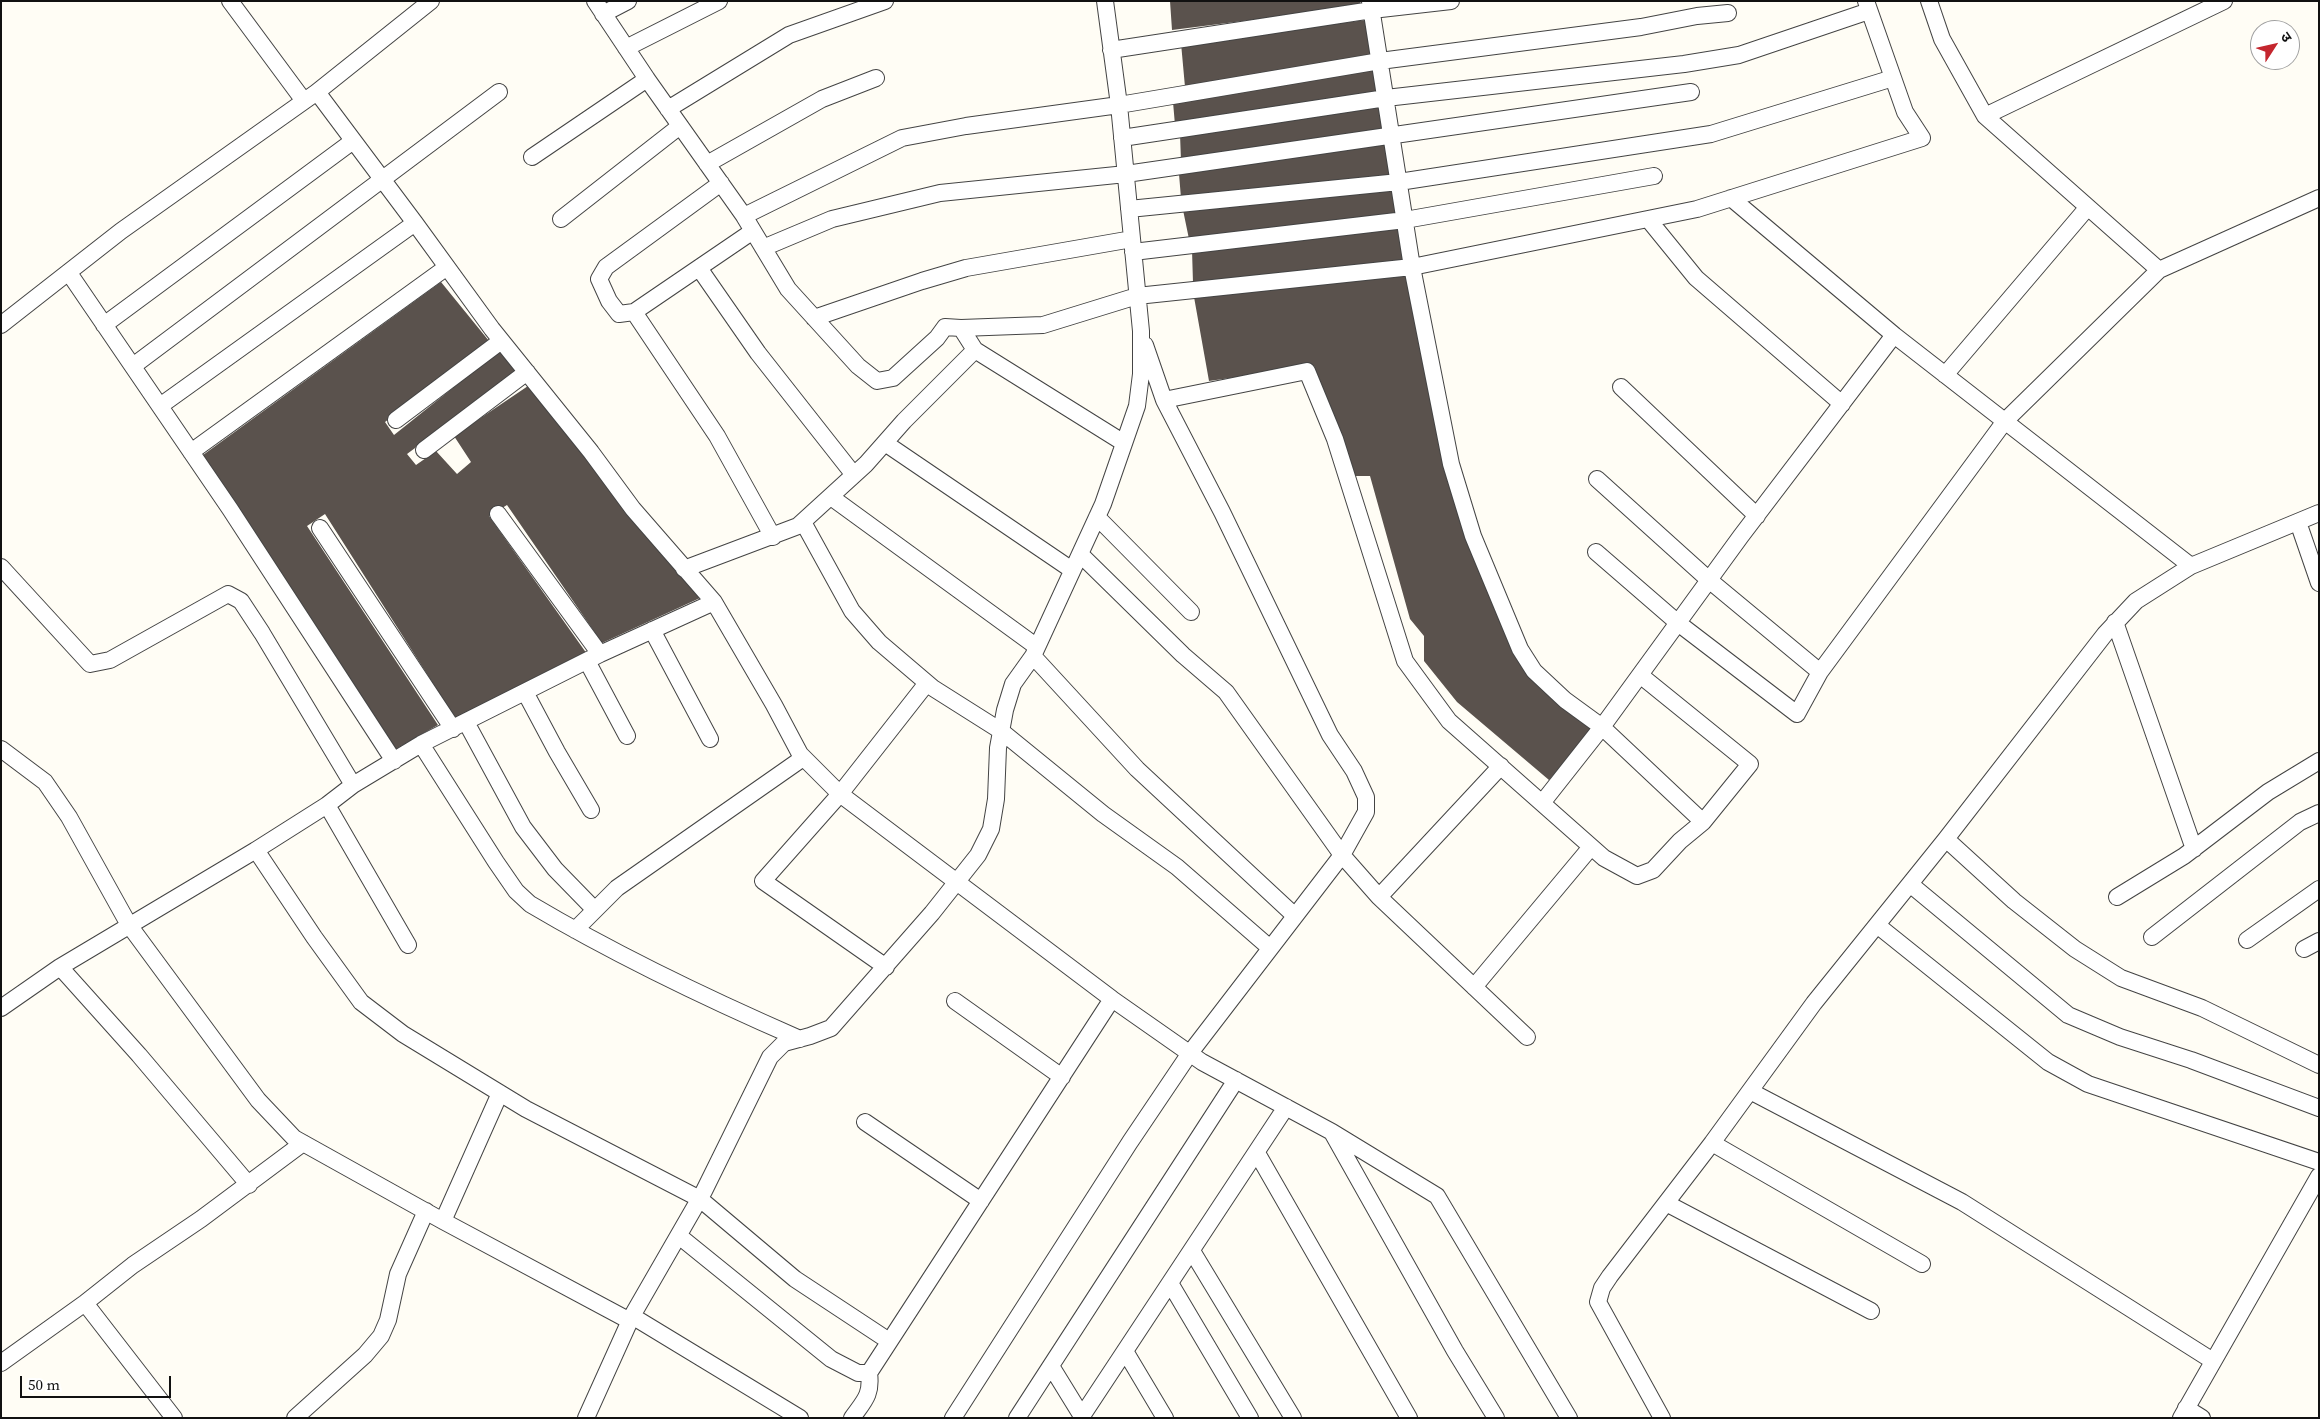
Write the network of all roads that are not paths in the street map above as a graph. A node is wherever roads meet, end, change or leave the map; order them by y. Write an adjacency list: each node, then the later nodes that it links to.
1 (230, 1): 22 (street)
2 (431, 1): 22 (street)
3 (628, 1): 12 (street)
4 (719, 1): 14 (street)
5 (885, 1): 25 (street)
6 (1105, 1): 15 (street)
7 (1451, 1): 10 (street)
8 (1929, 1): 26 (street)
9 (2224, 1): 26 (street)
10 (1371, 6): 15 (street); 16 (street)
11 (1868, 6): 18 (street); 23 (street)
12 (599, 8): 14 (street)
13 (1728, 13): 16 (street)
14 (626, 48): 19 (street)
15 (1111, 50): 24 (street)
16 (1380, 61): 23 (street); 24 (street)
17 (876, 78): 32 (street)
18 (1893, 78): 36 (street); 38 (street)
19 (647, 79): 25 (street); 31 (street)
20 (499, 92): 35 (street)
21 (1690, 92): 28 (street)
22 (310, 96): 30 (street); 54 (street)
23 (1386, 98): 28 (street); 29 (street)
24 (1119, 105): 29 (street); 42 (street)
25 (668, 109): 27 (street)
26 (1985, 116): 40 (street)
27 (680, 126): 32 (street); 43 (street)
28 (1392, 137): 33 (street); 36 (street)
29 (1122, 138): 33 (street)
30 (354, 140): 35 (street); 58 (street)
31 (532, 156)
32 (708, 164): 37 (street)
33 (1126, 174): 41 (street); 49 (street)
34 (1654, 176): 45 (street)
35 (383, 179): 46 (street); 65 (street)
36 (1399, 182): 41 (street); 45 (street)
37 (721, 183): 42 (street); 56 (street)
38 (1731, 198): 44 (street); 62 (street)
39 (2319, 198): 53 (street)
40 (2088, 207): 53 (street); 67 (street)
41 (1129, 209): 48 (street)
42 (744, 216): 47 (street)
43 (561, 219)
44 (1648, 219): 51 (street); 70 (street)
45 (1405, 220): 48 (street); 51 (street)
46 (416, 223): 50 (street); 71 (street)
47 (753, 231): 49 (street); 52 (street)
48 (1132, 245): 55 (street); 57 (street)
49 (764, 248): 57 (street)
50 (447, 267): 63 (street); 77 (street)
51 (1412, 267): 55 (street); 109 (street)
52 (699, 268): 56 (street); 78 (street)
53 (2159, 270): 73 (street)
54 (69, 273): 58 (street); 59 (street)
55 (1137, 296): 60 (street); 61 (street)
56 (634, 312): 88 (street)
57 (814, 318): 60 (street)
58 (104, 325): 65 (street)
59 (1, 326)
60 (961, 328): 64 (street)
61 (1141, 331): 69 (street); 75 (street)
62 (1894, 335): 67 (street); 70 (street)
63 (501, 341): 66 (street); 72 (street)
64 (974, 350): 74 (street); 75 (street)
65 (133, 366): 71 (street)
66 (528, 372): 76 (street); 93 (street)
67 (1945, 375): 73 (street)
68 (1621, 387): 83 (street)
69 (1164, 400): 118 (street); 130 (street)
70 (1842, 404): 83 (street)
71 (160, 406): 77 (street)
72 (396, 420)
73 (2005, 421): 91 (street); 104 (street)
74 (885, 443): 78 (street); 94 (street)
75 (1124, 443): 84 (street)
76 (424, 450)
77 (191, 452): 116 (street)
78 (854, 475): 80 (street)
79 (1597, 478): 95 (street)
80 (831, 497): 85 (street); 102 (street)
81 (2319, 513): 86 (street)
82 (498, 514): 103 (street)
83 (1757, 516): 95 (street)
84 (1097, 517): 90 (street); 98 (street)
85 (803, 522): 88 (street); 106 (street)
86 (2298, 522): 91 (street); 96 (street)
87 (320, 528): 108 (street)
88 (772, 537): 93 (street)
89 (1596, 552): 100 (street)
90 (1080, 554): 94 (street); 130 (street)
91 (2191, 566): 99 (street)
92 (1, 567): 119 (street)
93 (684, 569): 97 (street)
94 (1072, 570): 102 (street)
95 (1709, 580): 100 (street); 104 (street)
96 (2319, 583)
97 (714, 602): 101 (street); 115 (street)
98 (1191, 612)
99 (2115, 622): 126 (street); 128 (street)
100 (1678, 623): 104 (street); 105 (street)
101 (652, 630): 103 (street); 112 (street)
102 (1035, 651): 110 (street); 137 (street)
103 (593, 658): 107 (street); 111 (street)
104 (1820, 672)
105 (1640, 675): 109 (street); 125 (street)
106 (927, 682): 110 (street); 120 (street)
107 (524, 692): 108 (street); 123 (street)
108 (459, 725): 113 (street); 136 (street)
109 (1602, 727): 121 (street); 125 (street)
110 (1001, 731): 131 (street); 145 (street)
111 (627, 736)
112 (710, 739)
113 (421, 744): 116 (street); 140 (street)
114 (1, 749): 138 (street)
115 (804, 758): 120 (street); 136 (street)
116 (394, 761): 119 (street)
117 (2319, 761): 128 (street)
118 (1501, 766): 121 (street); 134 (street)
119 (353, 785): 122 (street)
120 (840, 794): 131 (street); 147 (street)
121 (1542, 803): 127 (street)
122 (327, 805): 129 (street); 144 (street)
123 (591, 810)
124 (2319, 813): 141 (street)
125 (1703, 822): 127 (street)
126 (1946, 839): 132 (street); 156 (street)
127 (1591, 847): 149 (street)
128 (2194, 849): 135 (street)
129 (256, 850): 138 (street); 160 (street)
130 (1342, 855): 134 (street); 137 (street)
131 (958, 880): 147 (street); 150 (street)
132 (1910, 884): 139 (street); 162 (street)
133 (2319, 890): 142 (street)
134 (1379, 897): 149 (street)
135 (2117, 898)
136 (594, 909): 140 (street)
137 (1295, 916): 145 (street)
138 (129, 925): 148 (street); 165 (street)
139 (1877, 925): 159 (street); 168 (street)
140 (576, 930): 154 (street)
141 (2152, 937)
142 (2247, 940)
143 (2319, 941): 146 (street)
144 (408, 945)
145 (1270, 948): 155 (street)
146 (2304, 949)
147 (886, 967): 154 (street)
148 (60, 968): 152 (street); 170 (street)
149 (1474, 987): 153 (street)
150 (1112, 999): 155 (street); 157 (street)
151 (955, 1001): 157 (street)
152 (1, 1008)
153 (1527, 1037)
154 (800, 1039): 171 (street)
155 (1190, 1053): 158 (street); 196 (street)
156 (2319, 1066)
157 (1062, 1077): 172 (street)
158 (1236, 1080): 161 (street); 187 (street)
159 (1750, 1091): 166 (street); 185 (street)
160 (500, 1093): 171 (street); 175 (street)
161 (1286, 1107): 164 (street); 167 (street)
162 (2319, 1108)
163 (865, 1122): 172 (street)
164 (1332, 1132): 202 (street); 203 (street)
165 (303, 1143): 170 (street); 174 (street)
166 (1712, 1143): 173 (street); 178 (street)
167 (1257, 1153): 177 (street); 201 (street)
168 (2319, 1162)
169 (2319, 1176): 185 (street)
170 (249, 1185): 180 (street)
171 (700, 1199): 176 (street); 183 (street)
172 (981, 1201): 183 (street)
173 (1666, 1203): 181 (street); 204 (street)
174 (426, 1212): 175 (street); 192 (street)
175 (442, 1221): 182 (street)
176 (679, 1236): 182 (street); 188 (street)
177 (1192, 1250): 179 (street); 200 (street)
178 (1922, 1264)
179 (1170, 1283): 184 (street); 199 (street)
180 (85, 1303): 186 (street); 191 (street)
181 (1871, 1311)
182 (631, 1318): 193 (street); 194 (street)
183 (889, 1341): 188 (street)
184 (1125, 1351): 190 (street); 198 (street)
185 (2213, 1361): 189 (street)
186 (1, 1363)
187 (1051, 1366): 190 (street); 197 (street)
188 (869, 1373): 195 (street)
189 (2183, 1413): 205 (street)
190 (1082, 1417)
191 (174, 1418)
192 (295, 1418)
193 (586, 1418)
194 (800, 1418)
195 (852, 1418)
196 (953, 1418)
197 (1017, 1418)
198 (1166, 1418)
199 (1250, 1418)
200 (1292, 1418)
201 (1409, 1418)
202 (1496, 1418)
203 (1569, 1418)
204 (1662, 1418)
205 (2202, 1418)

